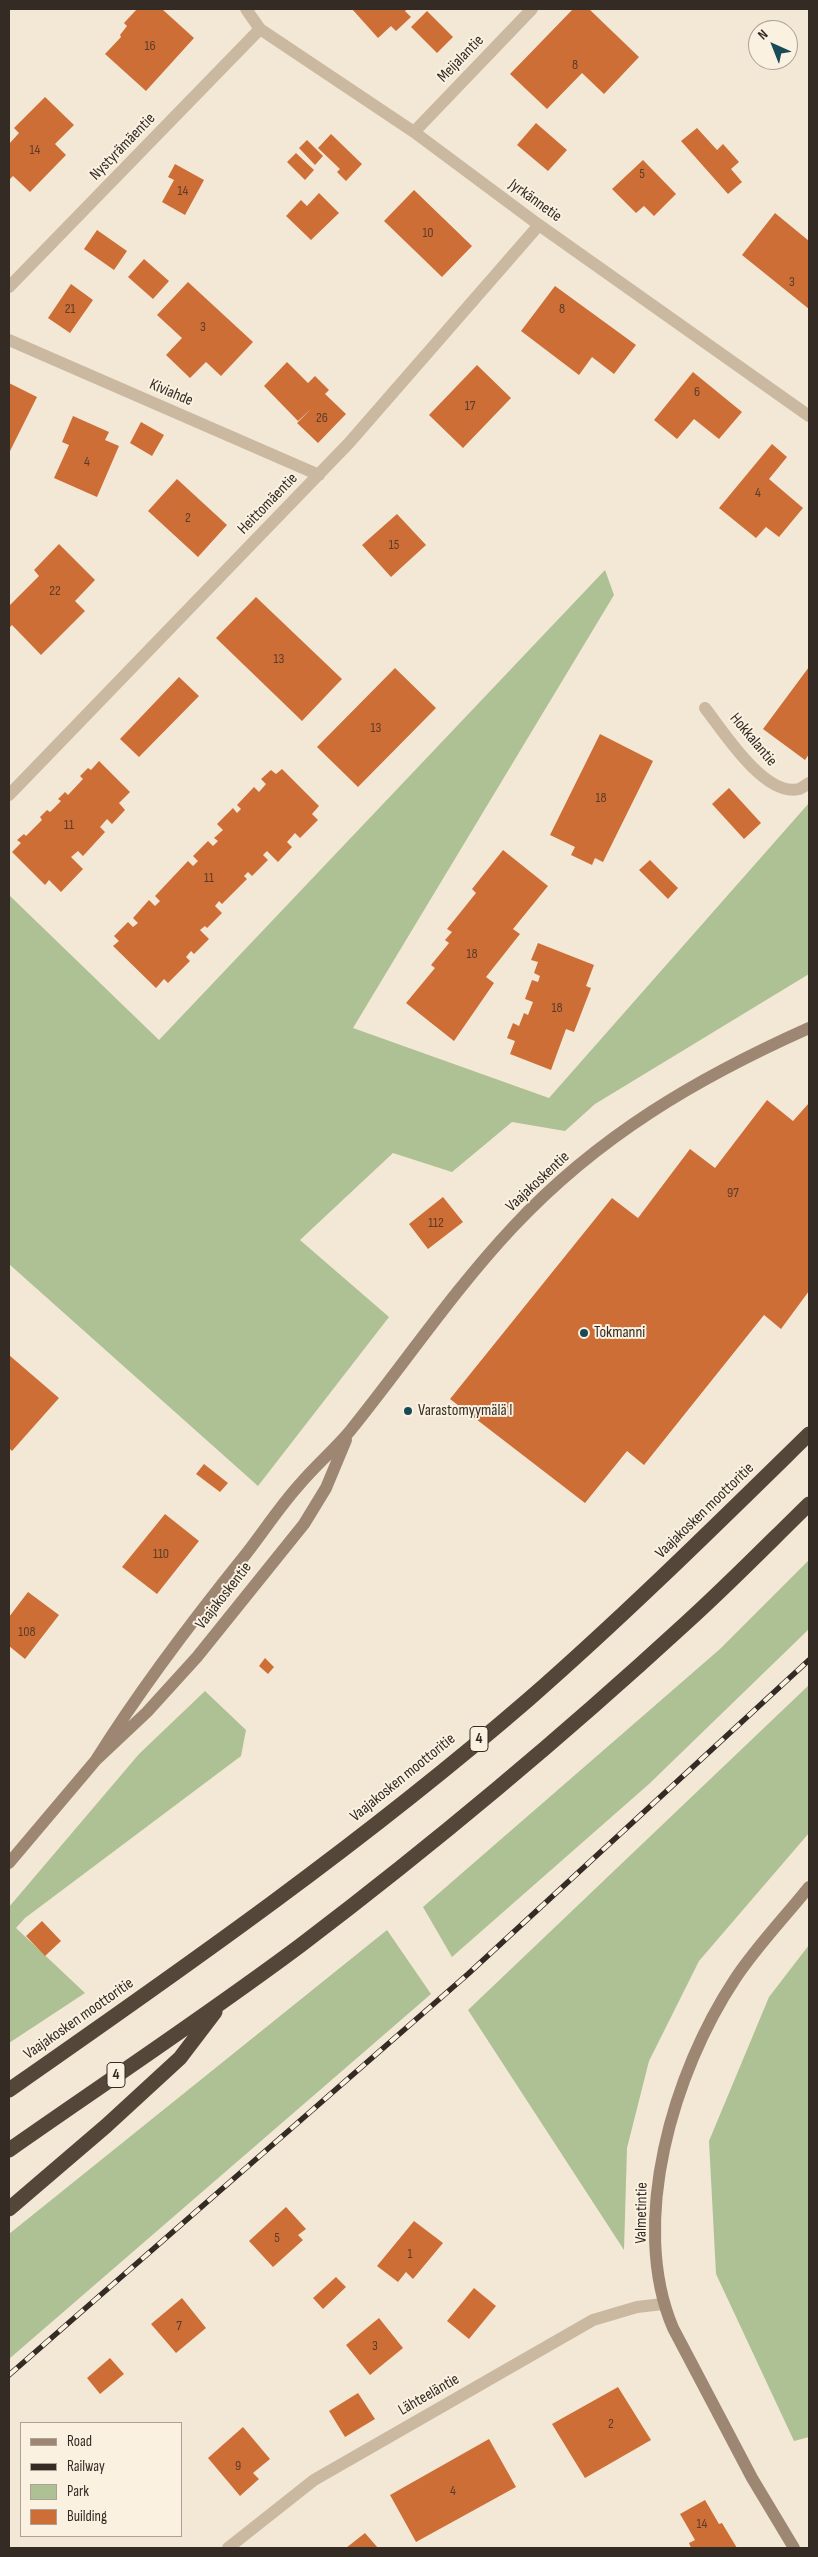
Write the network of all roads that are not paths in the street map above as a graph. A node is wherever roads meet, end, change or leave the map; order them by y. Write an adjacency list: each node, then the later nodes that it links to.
1 (246, 9): 3 (street, Jyrkännetie)
2 (532, 9): 4 (street, Meijalantie)
3 (260, 29): 4 (street, Jyrkännetie); 6 (street, Nystyrämäentie)
4 (414, 132): 5 (street, Jyrkännetie)
5 (539, 225): 8 (street, Jyrkännetie); 9 (street, Heittomäentie)
6 (9, 287)
7 (9, 340): 9 (street, Kiviahde)
8 (809, 416)
9 (320, 475): 12 (street, Heittomäentie)
10 (705, 708): 11 (street, Hokkalantie)
11 (809, 783)
12 (9, 795)
13 (809, 1028): 14 (main road, Vaajakoskentie)
14 (349, 1432): 17 (main road, Vaajakoskentie); 17 (main road, Vaajakoskentie)
15 (809, 1434): 21 (highway, Vaajakosken moottoritie / 4)
16 (809, 1504): 20 (highway, 4)
17 (96, 1760): 18 (main road, Vaajakoskentie)
18 (9, 1863)
19 (809, 1888): 24 (main road, Valmetintie)
20 (224, 2002): 22 (highway, 4); 23 (highway)
21 (9, 2090)
22 (9, 2150)
23 (9, 2209)
24 (663, 2304): 25 (street, Lähteeläntie); 26 (main road, Valmetintie)
25 (228, 2548)
26 (794, 2548)

